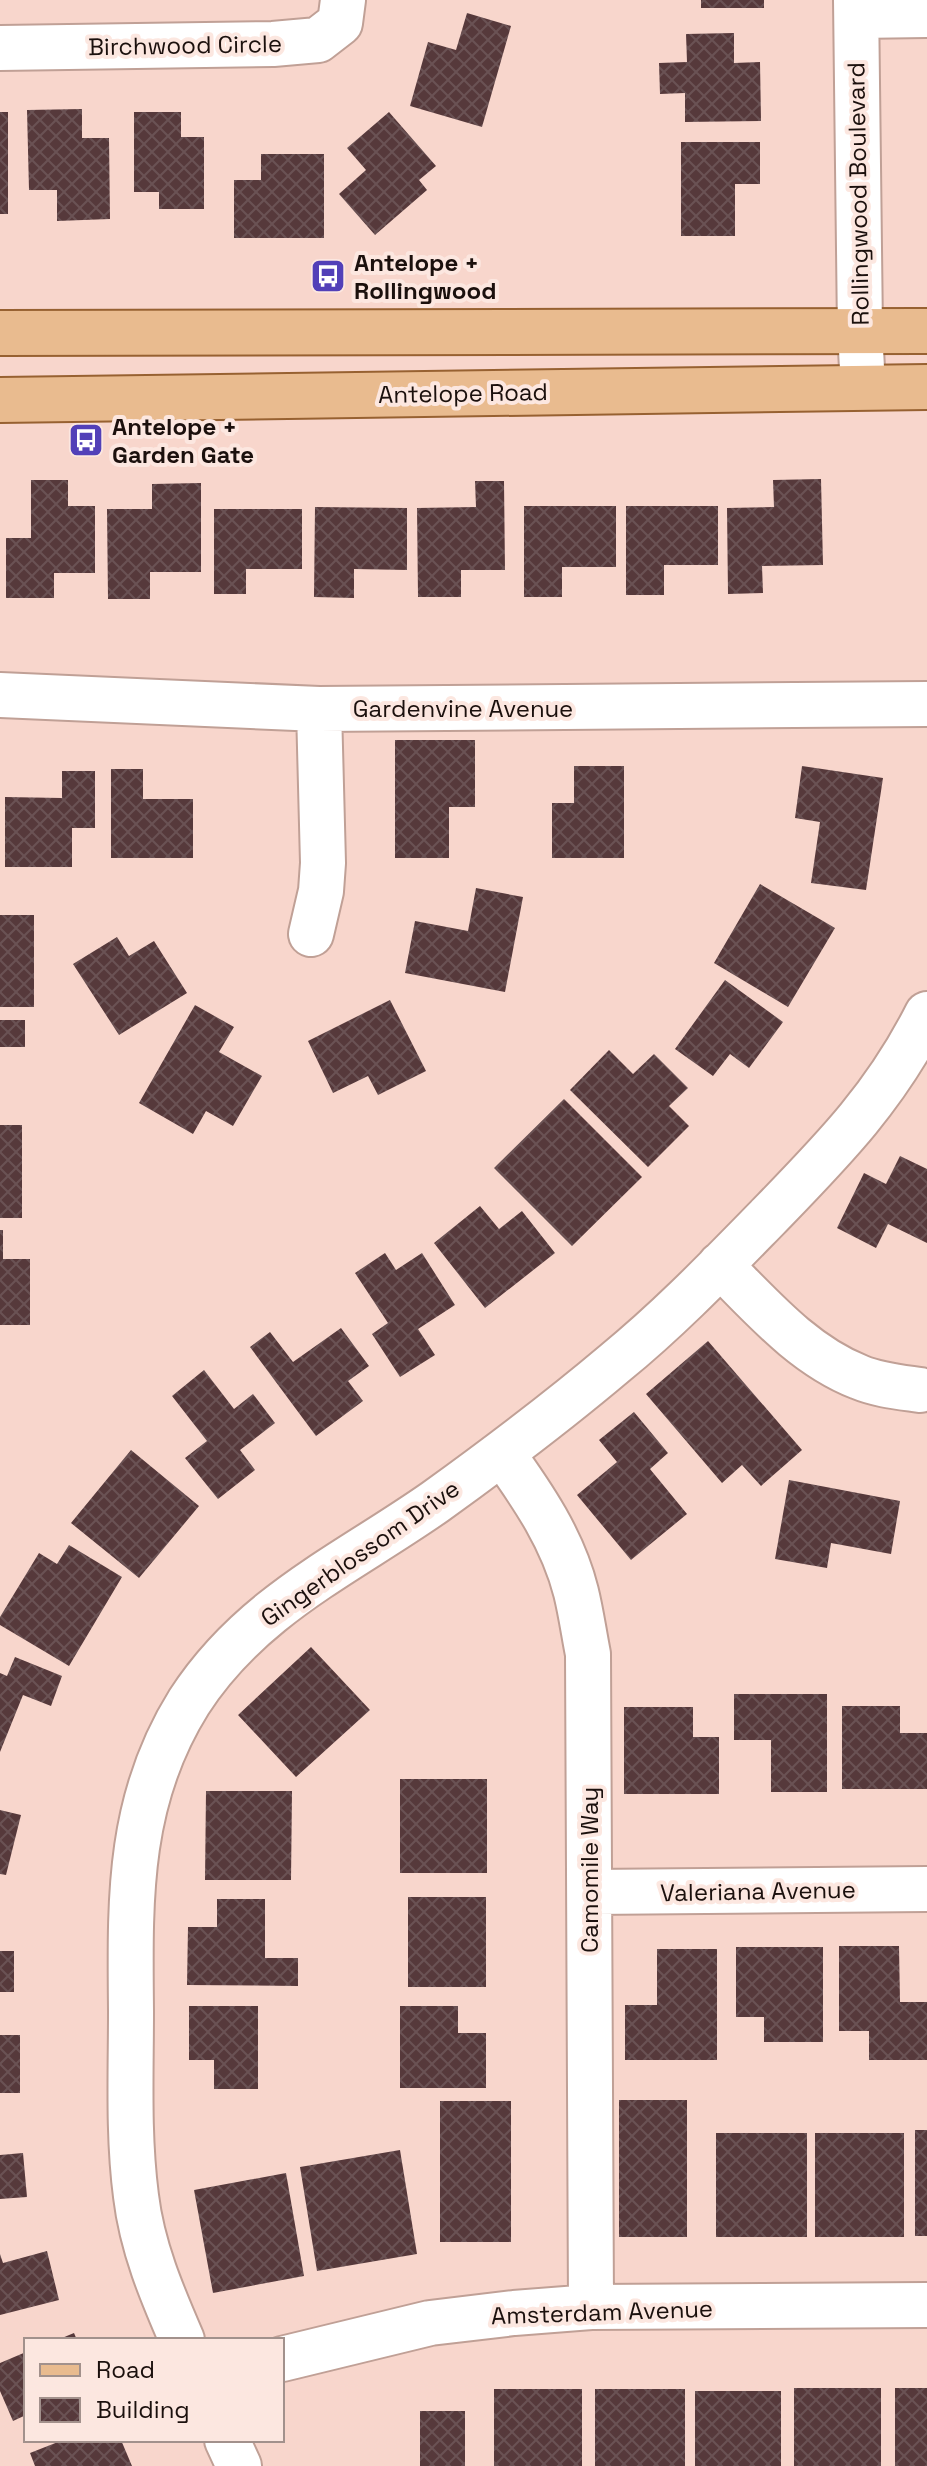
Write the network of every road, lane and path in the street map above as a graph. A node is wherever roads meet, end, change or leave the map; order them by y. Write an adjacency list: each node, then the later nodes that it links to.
1 (343, 0): 4 (street, Birchwood Circle)
2 (856, 8): 3 (street); 5 (street, Rollingwood Boulevard)
3 (927, 15)
4 (0, 48)
5 (860, 331): 6 (main road); 7 (main road); 8 (street, Rollingwood Boulevard)
6 (927, 331)
7 (0, 333)
8 (863, 387): 9 (main road, Antelope Road); 10 (main road, Antelope Road)
9 (927, 387)
10 (0, 400)
11 (0, 695): 13 (street, Gardenvine Avenue)
12 (927, 704): 13 (street, Gardenvine Avenue)
13 (319, 709): 14 (street)
14 (311, 934)
15 (927, 1014): 16 (street, Gingerblossom Drive)
16 (720, 1265): 17 (street); 18 (street, Gingerblossom Drive)
17 (920, 1390)
18 (502, 1453): 20 (street, Camomile Way); 23 (street, Gingerblossom Drive)
19 (927, 1889): 20 (street, Valeriana Avenue)
20 (590, 1892): 22 (street, Camomile Way)
21 (927, 2305): 22 (street, Amsterdam Avenue)
22 (591, 2307): 24 (street, Amsterdam Avenue)
23 (181, 2338)
24 (284, 2359)
25 (228, 2442): 26 (street)
26 (239, 2466)

